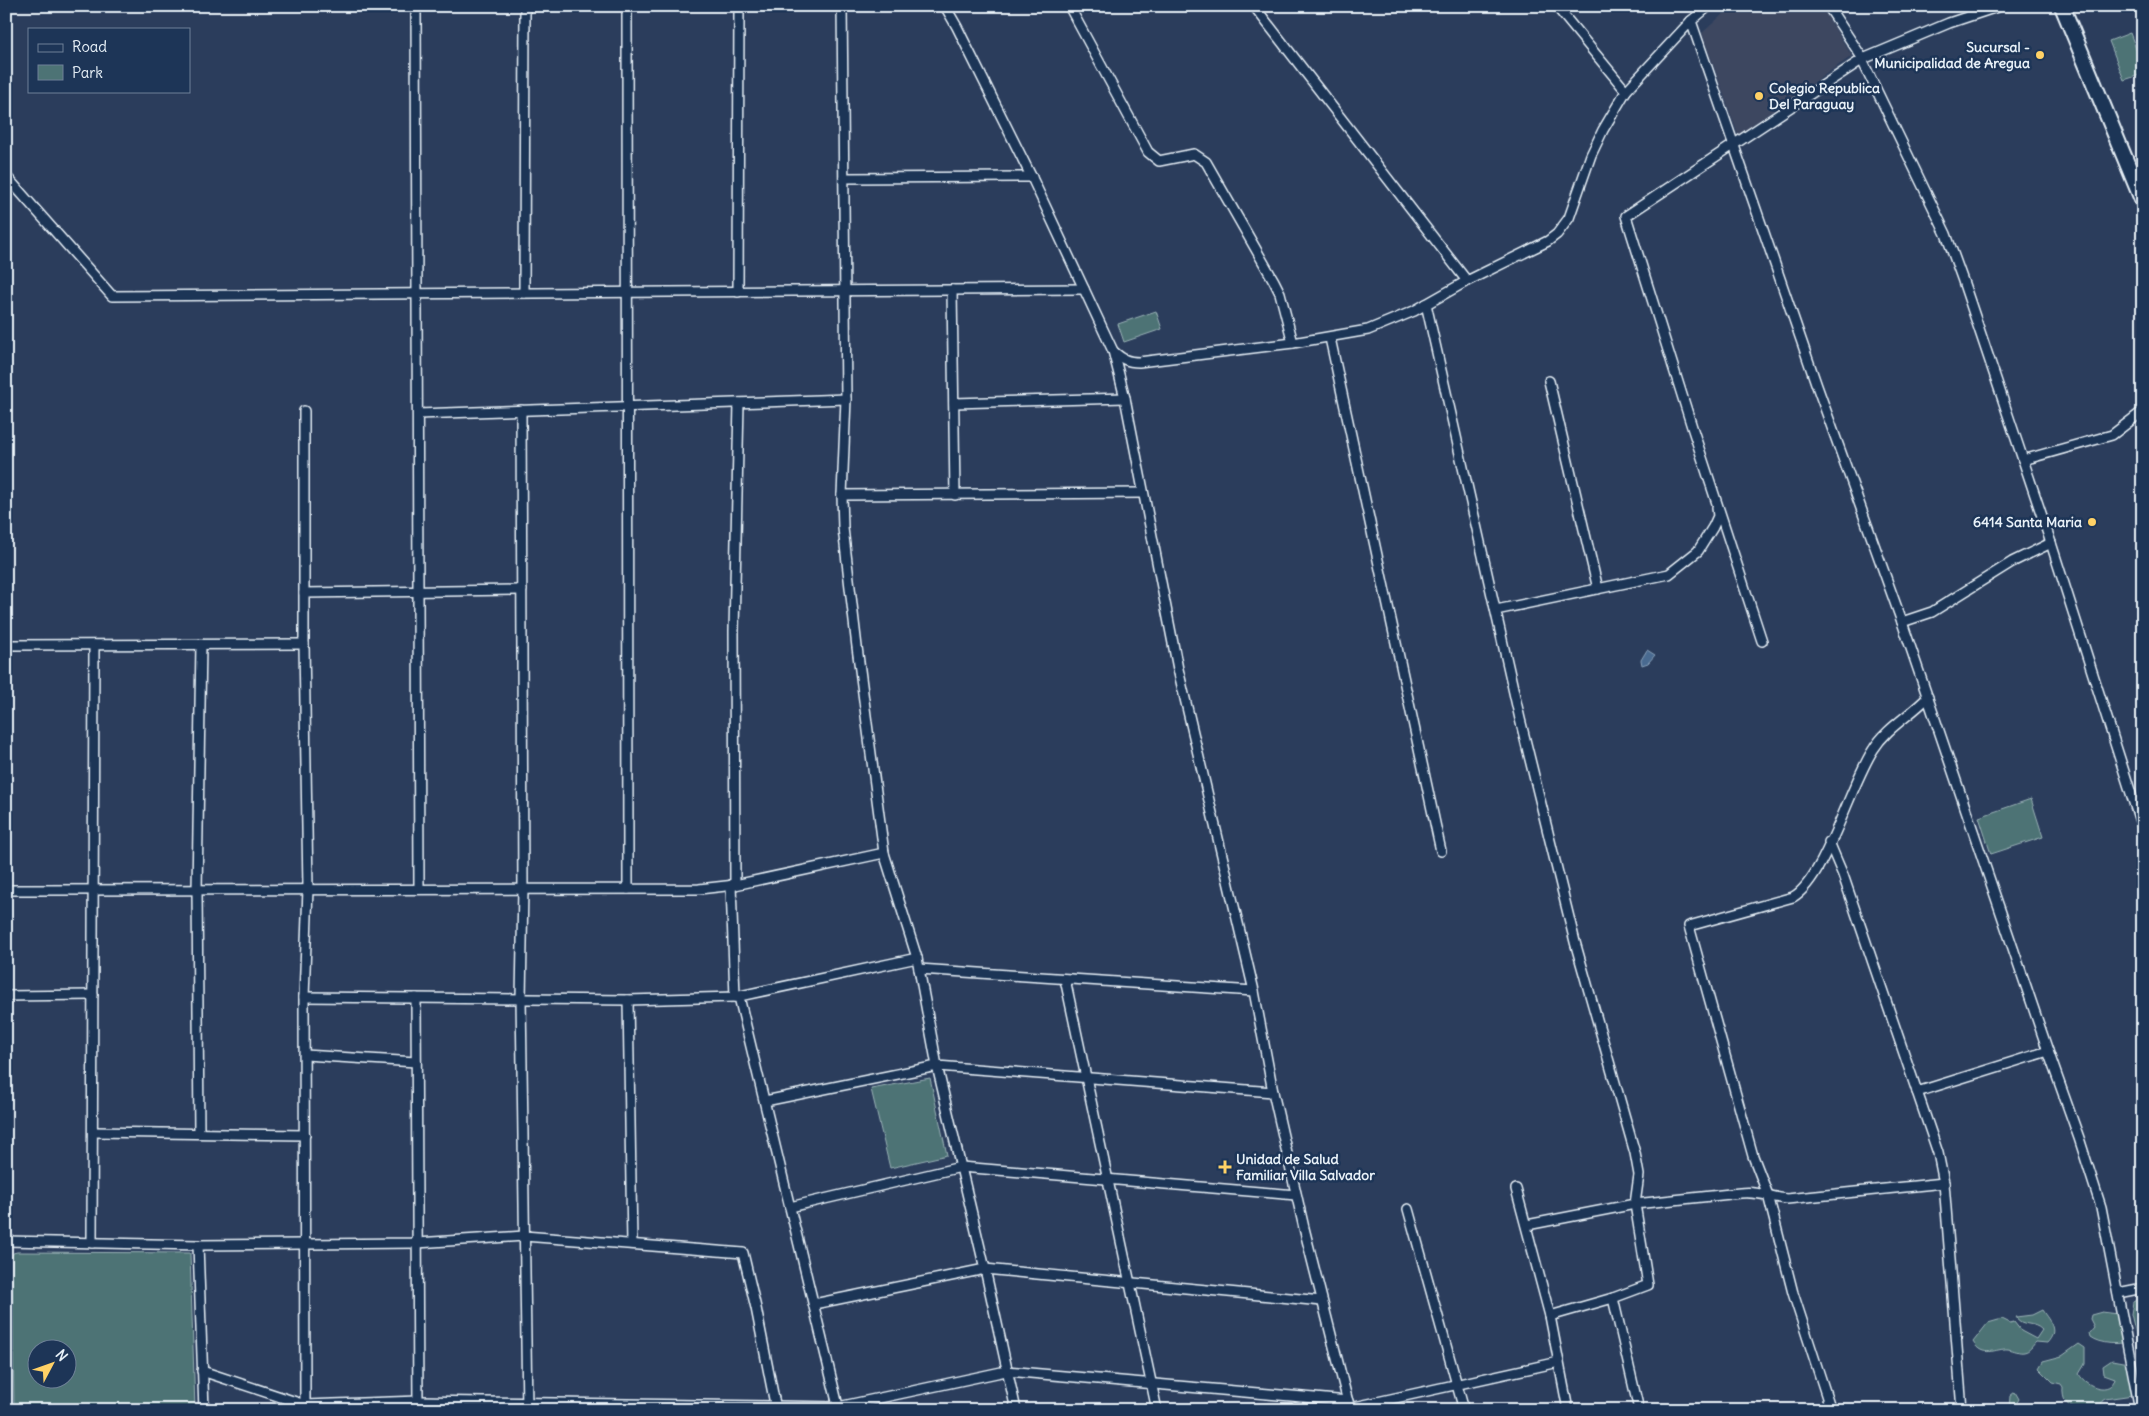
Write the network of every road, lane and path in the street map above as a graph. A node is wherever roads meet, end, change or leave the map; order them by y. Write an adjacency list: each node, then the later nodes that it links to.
1 (416, 6): 29 (street)
2 (525, 6): 28 (street)
3 (627, 6): 26 (street)
4 (739, 6): 27 (street)
5 (842, 6): 20 (street)
6 (945, 6): 19 (street)
7 (1069, 6): 32 (street)
8 (1254, 6): 22 (street)
9 (1556, 6): 16 (street)
10 (1709, 6): 14 (street)
11 (1828, 6): 15 (street)
12 (2000, 6): 15 (street)
13 (2062, 6): 21 (main road)
14 (1691, 21): 16 (street); 17 (street)
15 (1862, 59): 17 (street); 44 (street)
16 (1626, 91): 22 (street)
17 (1733, 144): 48 (street); 55 (street)
18 (6, 176): 29 (street)
19 (1032, 177): 20 (street); 24 (street)
20 (844, 178): 25 (street)
21 (2143, 202)
22 (1467, 281): 30 (street)
23 (952, 290): 24 (street); 25 (street); 38 (street)
24 (1084, 290): 33 (street)
25 (845, 291): 27 (street); 36 (street)
26 (627, 292): 27 (street); 28 (street); 39 (street)
27 (738, 292)
28 (524, 293): 29 (street)
29 (417, 294): 43 (street)
30 (1426, 304): 31 (street); 54 (street)
31 (1330, 338): 32 (street); 65 (street)
32 (1293, 343): 33 (street)
33 (1113, 351): 35 (street)
34 (1549, 381): 50 (street)
35 (1125, 398): 38 (street); 45 (street)
36 (846, 399): 37 (street); 46 (street)
37 (740, 403): 39 (street); 66 (street)
38 (954, 403): 47 (street)
39 (628, 407): 40 (street); 69 (street)
40 (521, 410): 43 (street); 51 (street)
41 (304, 411): 53 (street)
42 (2143, 411): 44 (street)
43 (418, 414): 52 (street)
44 (2023, 460): 49 (street)
45 (1143, 493): 47 (street); 77 (street)
46 (842, 495): 47 (street); 64 (street)
47 (956, 495)
48 (1717, 504): 50 (street); 56 (street)
49 (2051, 543): 55 (street); 62 (street)
50 (1598, 589): 54 (street)
51 (522, 590): 52 (street); 68 (street)
52 (418, 592): 53 (street); 67 (street)
53 (304, 594): 58 (street)
54 (1496, 610): 102 (street)
55 (1902, 622): 61 (street)
56 (1762, 641)
57 (201, 644): 58 (street); 60 (street); 72 (street)
58 (304, 644): 73 (street)
59 (6, 645): 60 (street)
60 (94, 645): 71 (street)
61 (1928, 697): 63 (street); 85 (street)
62 (2143, 831)
63 (1830, 842): 91 (street); 100 (street)
64 (884, 852): 66 (street); 74 (street)
65 (1441, 852)
66 (733, 885): 69 (street); 81 (street)
67 (419, 889): 68 (street); 73 (street)
68 (523, 889): 69 (street); 83 (street)
69 (628, 889)
70 (6, 890): 71 (street)
71 (93, 890): 72 (street); 78 (street)
72 (197, 890): 73 (street); 94 (street)
73 (308, 890): 80 (street)
74 (917, 958): 75 (street); 81 (street)
75 (919, 969): 76 (street); 88 (street)
76 (1065, 979): 77 (street); 89 (street)
77 (1254, 992): 90 (street)
78 (93, 995): 79 (street); 93 (street)
79 (6, 996)
80 (304, 997): 82 (street); 86 (street)
81 (737, 997): 84 (street); 92 (street)
82 (416, 998): 83 (street); 87 (street)
83 (521, 998): 84 (street); 106 (street)
84 (628, 1000): 111 (street)
85 (2048, 1051): 91 (street); 116 (street)
86 (304, 1055): 87 (street); 95 (street)
87 (416, 1062): 110 (street)
88 (937, 1066): 89 (street); 92 (street); 96 (street)
89 (1086, 1078): 90 (street); 97 (street)
90 (1273, 1092): 101 (street)
91 (1917, 1092): 98 (street)
92 (765, 1101): 103 (street)
93 (93, 1132): 94 (street); 108 (street)
94 (199, 1133): 95 (street)
95 (304, 1135): 109 (street)
96 (960, 1167): 97 (street); 103 (street); 113 (street)
97 (1109, 1180): 101 (street); 114 (street)
98 (1944, 1183): 100 (street); 139 (street)
99 (1516, 1189): 105 (street)
100 (1768, 1194): 102 (street); 138 (street)
101 (1296, 1195): 118 (street)
102 (1635, 1204): 105 (street); 117 (street)
103 (790, 1206): 119 (street)
104 (1408, 1209): 125 (street)
105 (1527, 1225): 120 (street)
106 (524, 1236): 110 (street); 111 (street); 127 (street)
107 (6, 1241): 108 (street)
108 (92, 1243): 112 (street)
109 (305, 1243): 110 (street); 112 (street); 129 (street)
110 (418, 1243): 126 (street)
111 (632, 1244): 130 (street)
112 (198, 1245): 122 (street)
113 (985, 1269): 114 (street); 119 (street); 123 (street)
114 (1129, 1283): 118 (street); 124 (street)
115 (2143, 1288): 116 (street)
116 (2118, 1293): 140 (street)
117 (1613, 1298): 120 (street); 137 (street)
118 (1322, 1301): 128 (street)
119 (814, 1304): 131 (street)
120 (1550, 1316): 121 (street)
121 (1559, 1362): 125 (street); 136 (street)
122 (202, 1371): 129 (street); 132 (street)
123 (1006, 1371): 124 (street); 131 (street); 133 (street)
124 (1152, 1384): 128 (street); 134 (street)
125 (1458, 1384): 128 (street); 135 (street)
126 (418, 1405): 127 (street); 129 (street)
127 (527, 1406): 130 (street)
128 (1349, 1406)
129 (305, 1407)
130 (776, 1407): 131 (street)
131 (838, 1408)
132 (204, 1410)
133 (1016, 1410)
134 (1157, 1410)
135 (1464, 1410)
136 (1568, 1410)
137 (1639, 1410)
138 (1831, 1410)
139 (1962, 1410)
140 (2140, 1410)

